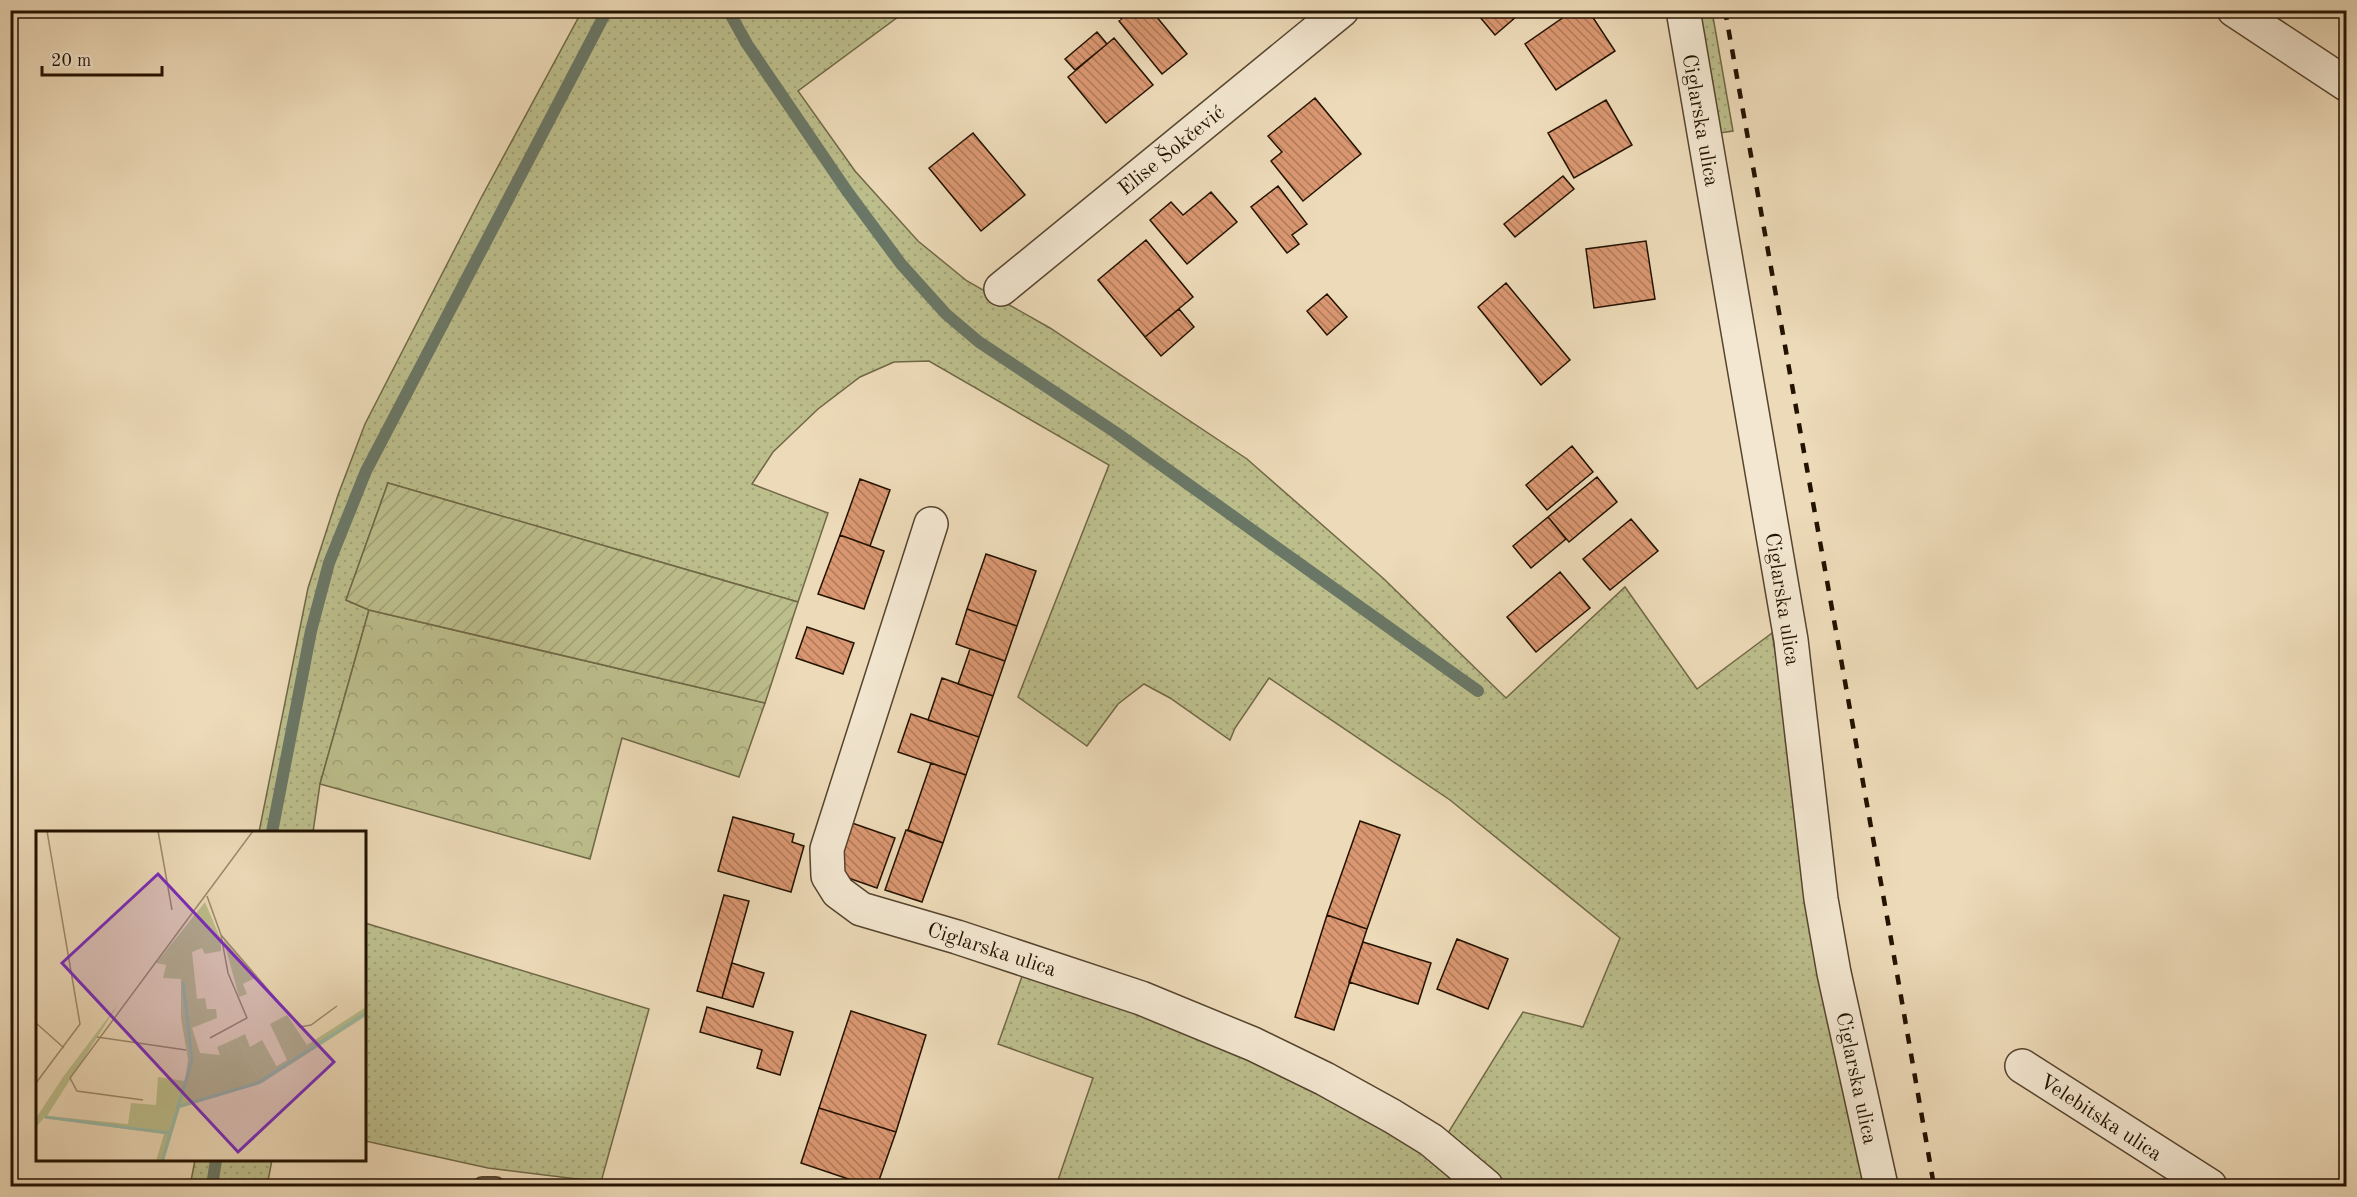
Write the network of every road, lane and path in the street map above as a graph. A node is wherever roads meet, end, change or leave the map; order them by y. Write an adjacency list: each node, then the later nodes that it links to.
1 (1342, 10): 5 (street, Elise Šokčević)
2 (1683, 10): 11 (street, Ciglarska ulica)
3 (2234, 10): 4 (street)
4 (2346, 84)
5 (1001, 289)
6 (931, 524): 10 (street, Ciglarska ulica)
7 (2022, 1066): 12 (street, Velebitska ulica)
8 (482, 1186): 9 (lane)
9 (496, 1186)
10 (1486, 1186)
11 (1881, 1186)
12 (2210, 1186)

